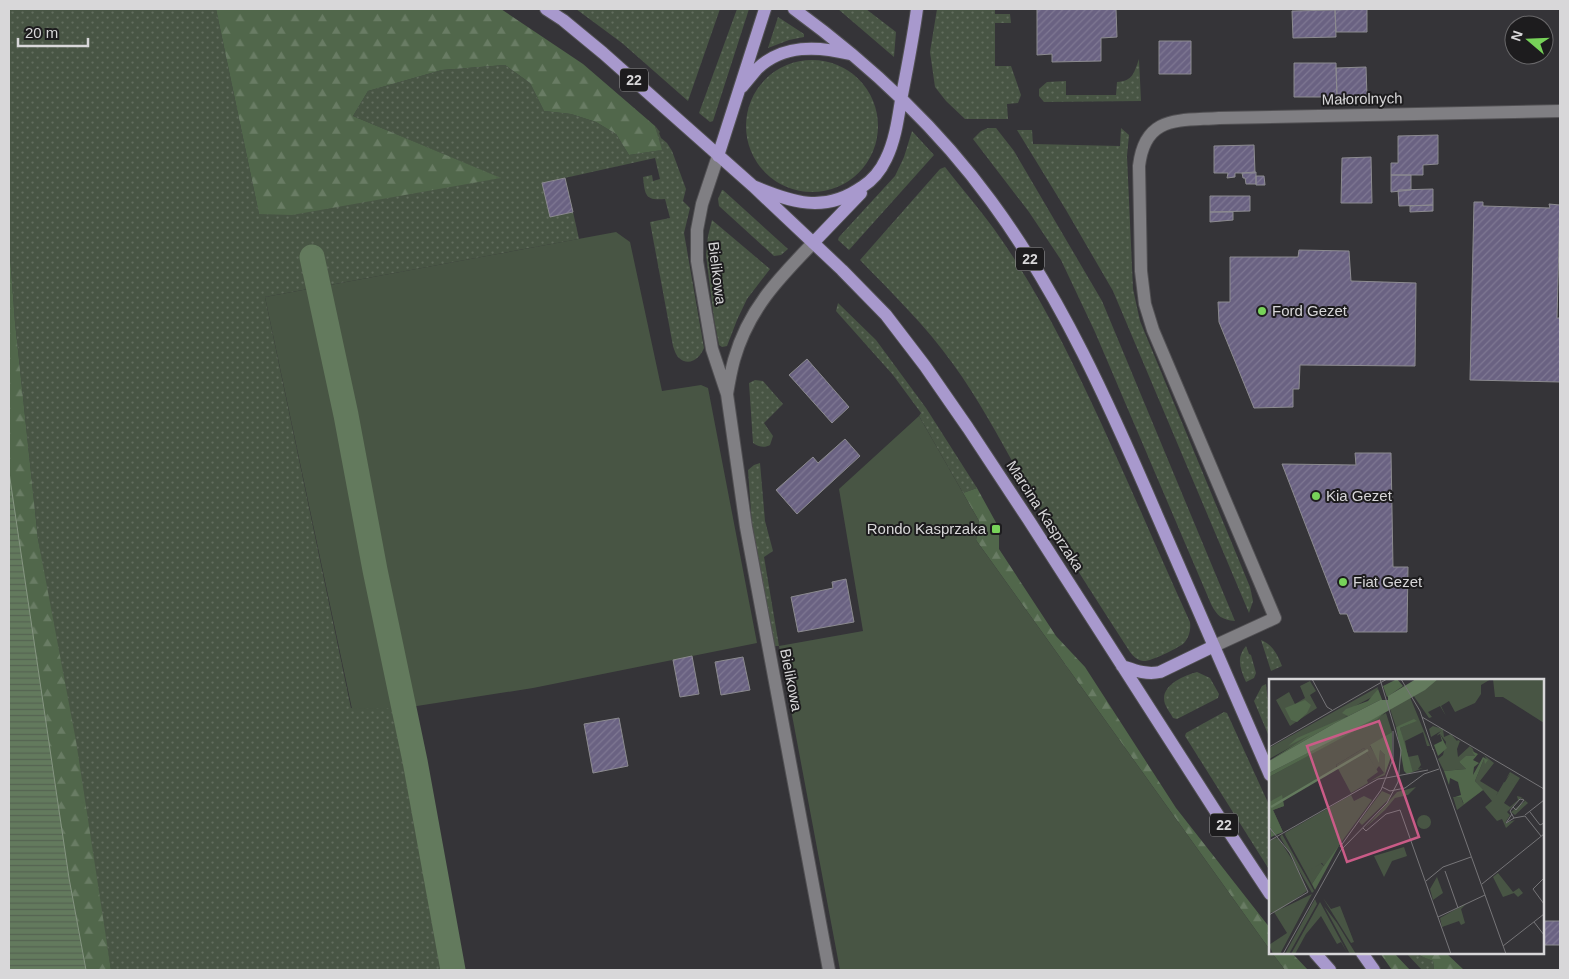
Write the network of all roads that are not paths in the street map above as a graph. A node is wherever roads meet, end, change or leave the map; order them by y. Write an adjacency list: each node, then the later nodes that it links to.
1 (546, 9): 9 (main road, 22)
2 (765, 9): 6 (main road)
3 (794, 9): 5 (main road, 22)
4 (917, 9): 7 (main road)
5 (852, 54): 6 (main road); 7 (main road, 22)
6 (737, 93): 9 (main road)
7 (901, 99): 10 (main road); 14 (main road, 22)
8 (1560, 111): 14 (street, Małorolnych)
9 (718, 156): 11 (main road, 22); 13 (street, Bielikowa)
10 (873, 180): 11 (main road, 22); 12 (main road)
11 (752, 186): 12 (main road, Marcina Kasprzaka / 22)
12 (813, 243): 13 (street, Bielikowa); 15 (main road, Marcina Kasprzaka / 22)
13 (727, 394): 20 (street, Bielikowa)
14 (1214, 646): 15 (main road); 16 (main road, 22)
15 (1122, 666): 17 (main road, Marcina Kasprzaka / 22)
16 (1269, 773)
17 (1269, 892)
18 (1316, 954): 21 (main road)
19 (1363, 954): 22 (main road)
20 (829, 970)
21 (1330, 970)
22 (1374, 970)

